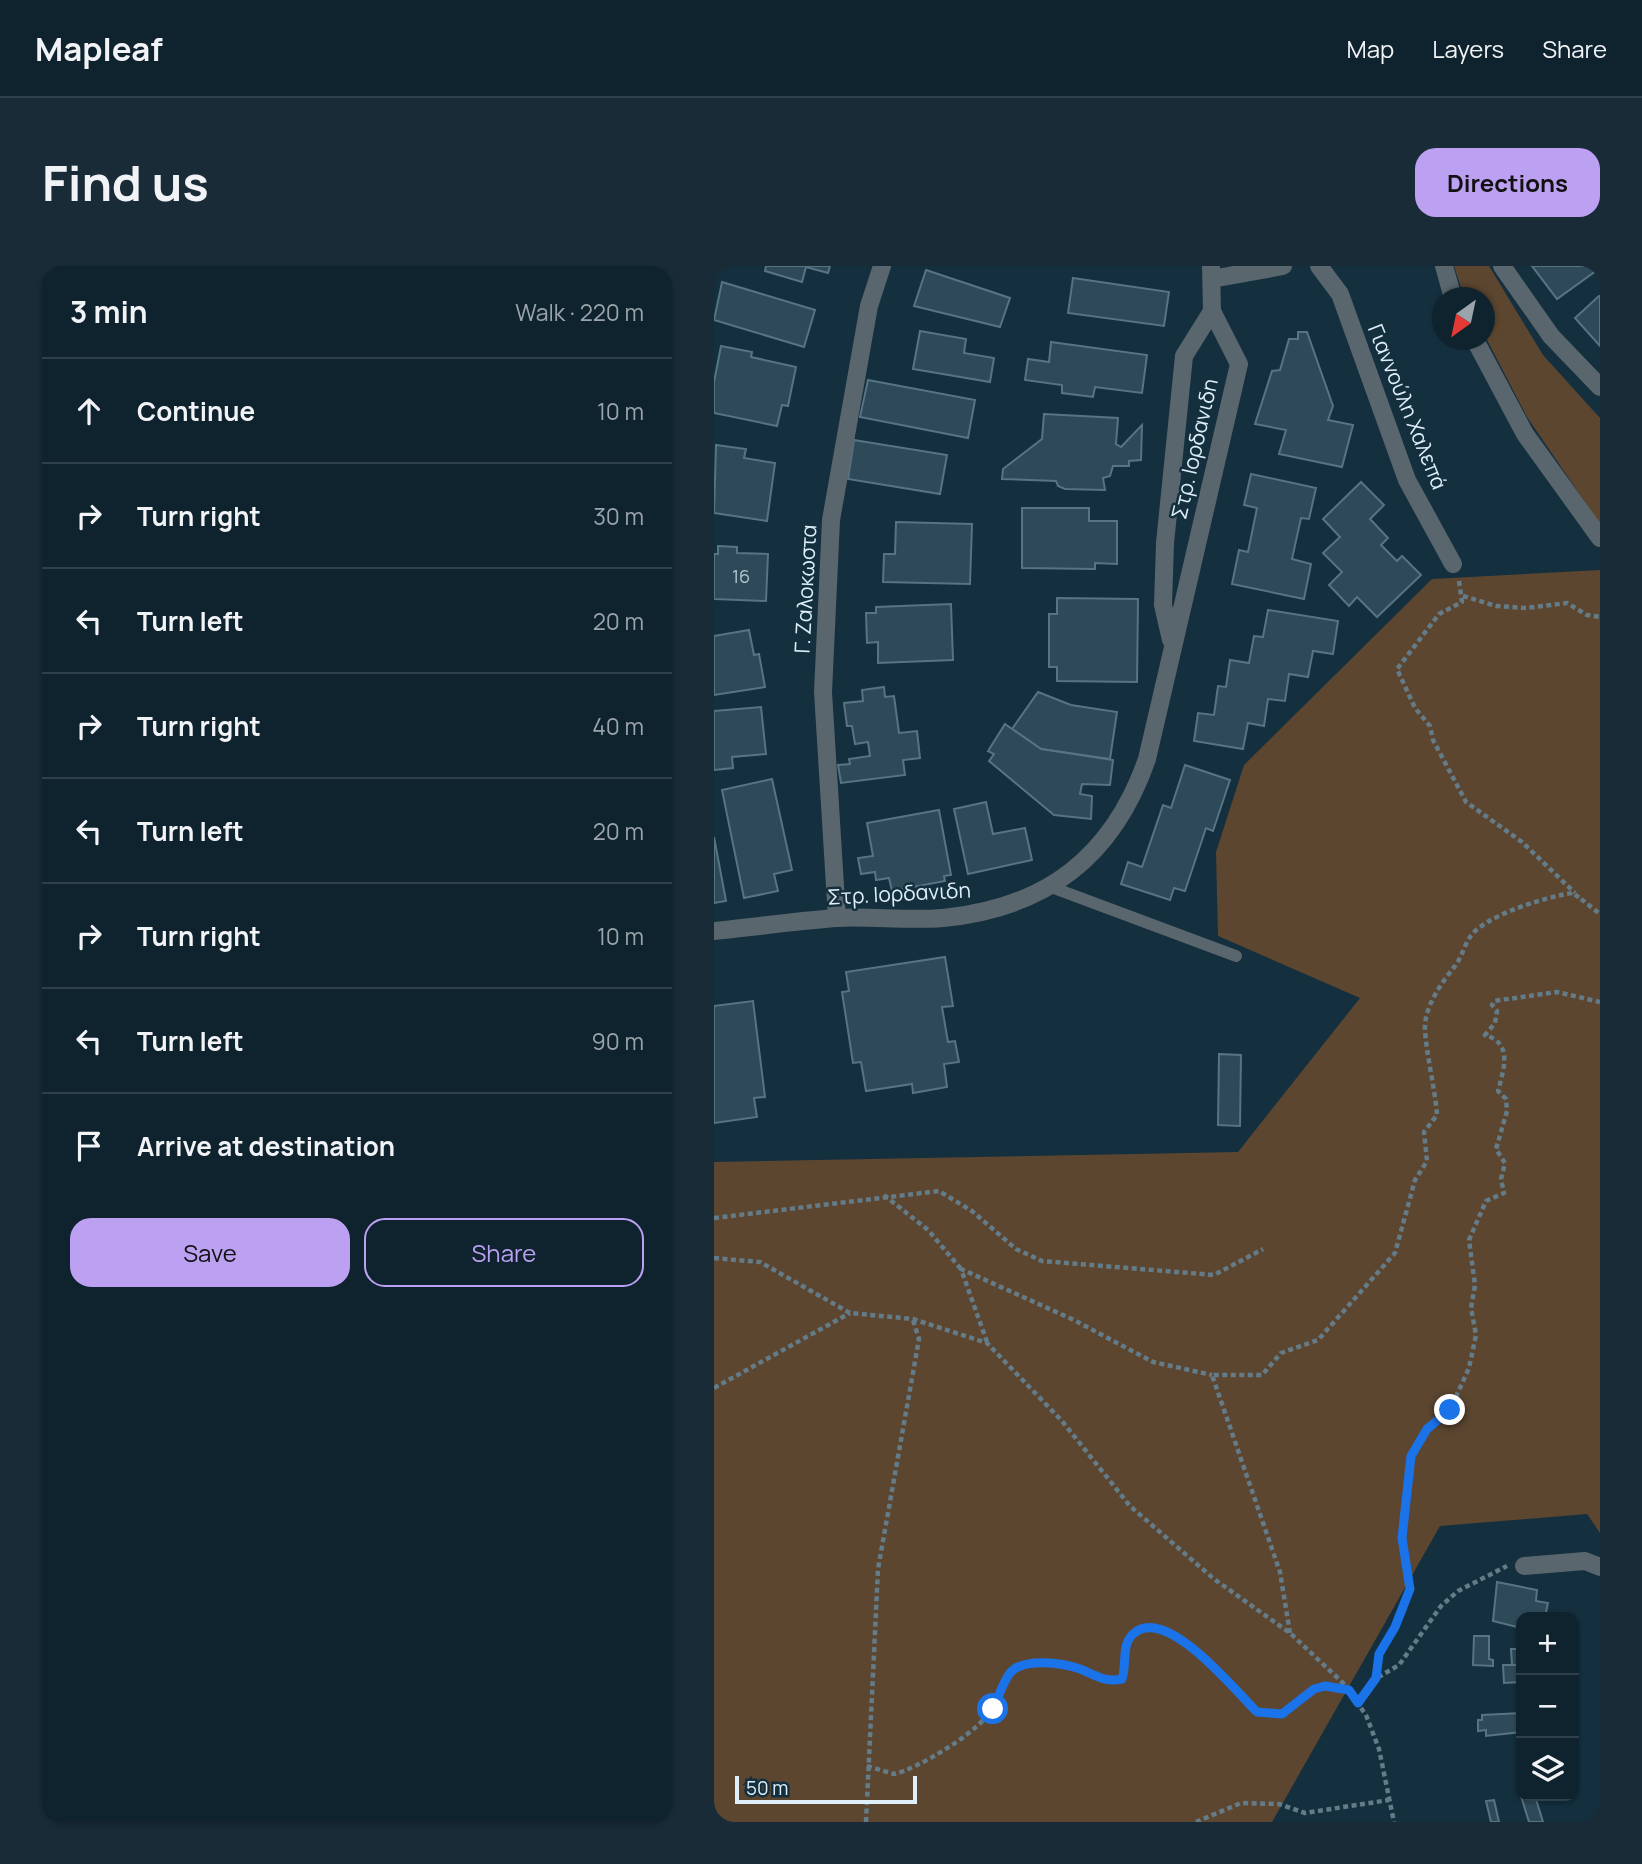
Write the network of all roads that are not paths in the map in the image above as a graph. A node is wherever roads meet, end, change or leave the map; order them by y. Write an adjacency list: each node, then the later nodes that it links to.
1 (882, 266): 15 (street, Γ. Ζαλοκωστα)
2 (1283, 266): 6 (street)
3 (1319, 266): 12 (street, Γιαννούλη Χαλεπά)
4 (1444, 266): 7 (street)
5 (1502, 266): 10 (street)
6 (1212, 273): 8 (street, Στρ. Ιορδανιδη)
7 (1450, 287)
8 (1212, 311): 13 (street, Στρ. Ιορδανιδη); 13 (street, Στρ. Ιορδανιδη)
9 (1480, 350): 11 (street)
10 (1600, 387)
11 (1600, 538)
12 (1453, 564)
13 (1172, 643): 14 (street, Στρ. Ιορδανιδη)
14 (1051, 887): 15 (street, Στρ. Ιορδανιδη); 17 (lane)
15 (837, 918): 16 (street, Στρ. Ιορδανιδη)
16 (714, 931)
17 (1236, 956)
18 (1524, 1566): 19 (street)
19 (1600, 1567)

